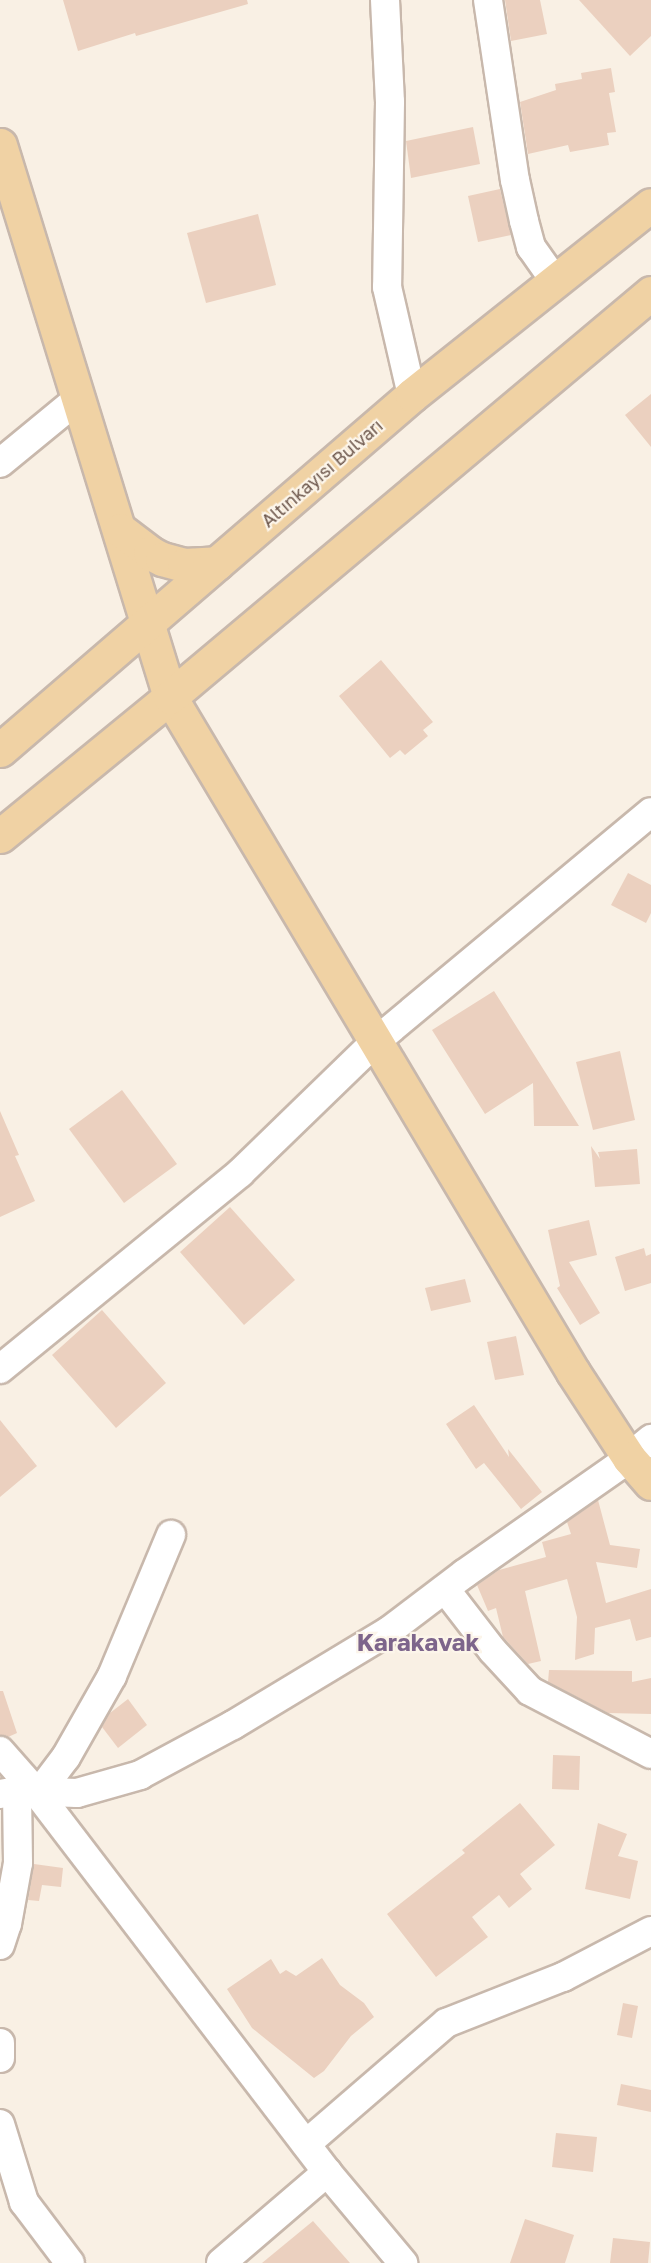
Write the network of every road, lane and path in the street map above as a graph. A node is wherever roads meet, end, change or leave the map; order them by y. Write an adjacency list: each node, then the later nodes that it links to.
1 (385, 0): 9 (street)
2 (488, 0): 7 (street)
3 (0, 145): 10 (main road)
4 (651, 205): 7 (main road, Altınkayısı Bulvarı)
5 (651, 238): 7 (main road)
6 (651, 271): 11 (main road)
7 (555, 281): 9 (main road, Altınkayısı Bulvarı)
8 (651, 293): 11 (main road)
9 (412, 395): 14 (main road, Altınkayısı Bulvarı)
10 (78, 399): 12 (street); 13 (main road)
11 (456, 459): 16 (main road)
12 (0, 463)
13 (120, 530): 14 (main road); 15 (main road)
14 (217, 563): 15 (main road, Altınkayısı Bulvarı)
15 (148, 621): 16 (main road); 17 (main road, Altınkayısı Bulvarı)
16 (170, 698): 19 (main road); 20 (main road)
17 (0, 750)
18 (651, 812): 20 (street)
19 (0, 836)
20 (375, 1042): 21 (street); 22 (main road)
21 (0, 1369)
22 (640, 1448): 23 (main road); 25 (street)
23 (651, 1483)
24 (171, 1535): 28 (street)
25 (445, 1589): 27 (street); 28 (street)
26 (0, 1751): 28 (street)
27 (651, 1754)
28 (18, 1793): 30 (street); 34 (street)
29 (651, 1931): 34 (street)
30 (0, 1945)
31 (0, 2043): 32 (street)
32 (0, 2058)
33 (0, 2124): 36 (street)
34 (306, 2144): 35 (street)
35 (327, 2172): 37 (street); 38 (street)
36 (70, 2263)
37 (221, 2263)
38 (403, 2263)

